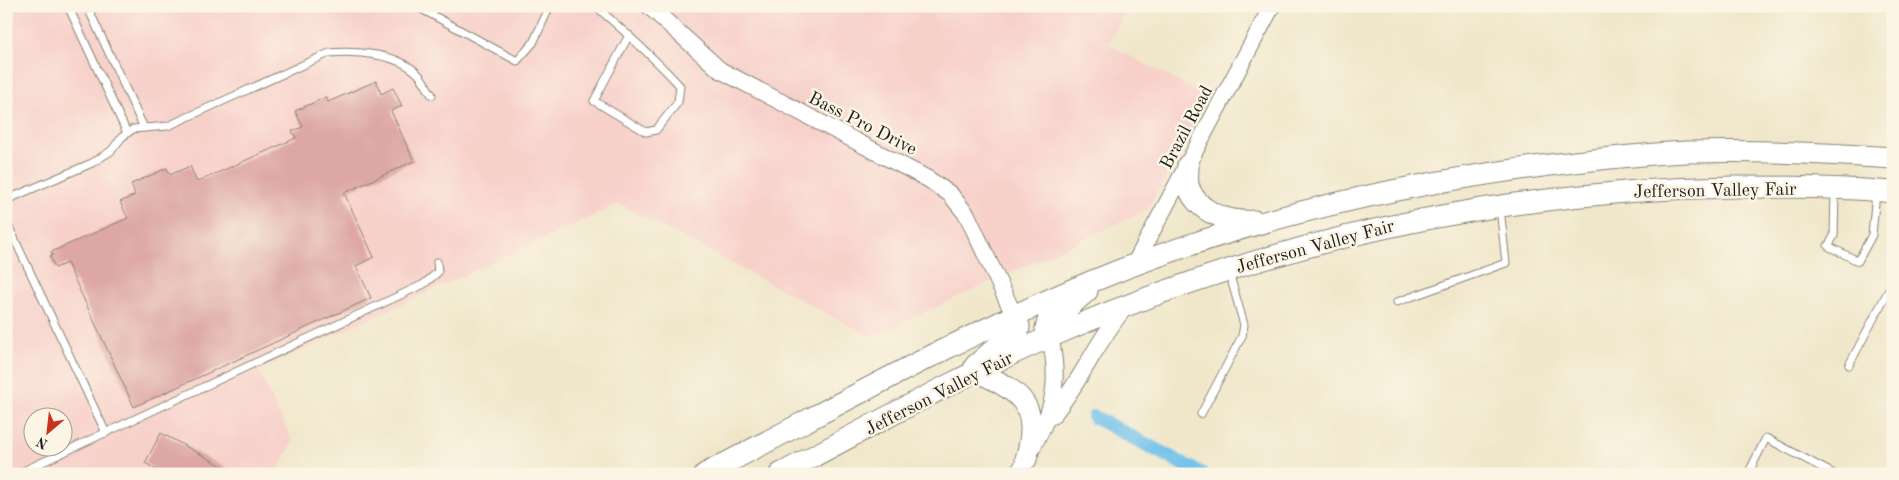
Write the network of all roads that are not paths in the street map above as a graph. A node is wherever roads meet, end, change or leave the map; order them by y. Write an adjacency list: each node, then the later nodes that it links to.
1 (68, 6): 11 (lane)
2 (87, 6): 10 (lane)
3 (416, 6): 4 (lane)
4 (550, 6)
5 (649, 6): 27 (street, Bass Pro Drive)
6 (1272, 6): 13 (street, Brazil Road)
7 (598, 7): 8 (lane)
8 (629, 36): 8 (lane)
9 (432, 95): 10 (lane)
10 (144, 128): 11 (lane)
11 (127, 133): 16 (lane)
12 (1893, 158): 18 (main road)
13 (1188, 165): 18 (main road); 21 (street, Brazil Road)
14 (1835, 189): 15 (main road, Jefferson Valley Fair); 15 (lane); 17 (main road, Jefferson Valley Fair)
15 (1885, 191)
16 (6, 200)
17 (1500, 205): 22 (main road, Jefferson Valley Fair); 25 (lane)
18 (1278, 219): 21 (main road)
19 (6, 221): 34 (lane)
20 (437, 262): 34 (lane)
21 (1134, 265): 23 (main road)
22 (1228, 269): 26 (main road, Jefferson Valley Fair); 32 (lane)
23 (1107, 276): 27 (main road); 28 (main road)
24 (1893, 282): 29 (lane)
25 (1397, 302)
26 (1126, 306): 28 (main road, Jefferson Valley Fair); 33 (street)
27 (1014, 315): 31 (main road); 38 (main road)
28 (1050, 337): 30 (main road, Jefferson Valley Fair); 33 (street)
29 (1849, 365)
30 (978, 372): 31 (main road, Jefferson Valley Fair); 35 (main road)
31 (956, 383): 39 (main road, Jefferson Valley Fair)
32 (1202, 414)
33 (1044, 425): 35 (street)
34 (106, 433): 37 (lane)
35 (1022, 466)
36 (1893, 466): 42 (lane)
37 (17, 474)
38 (705, 474)
39 (780, 474)
40 (1748, 474): 41 (lane)
41 (1834, 474)
42 (1888, 474)

